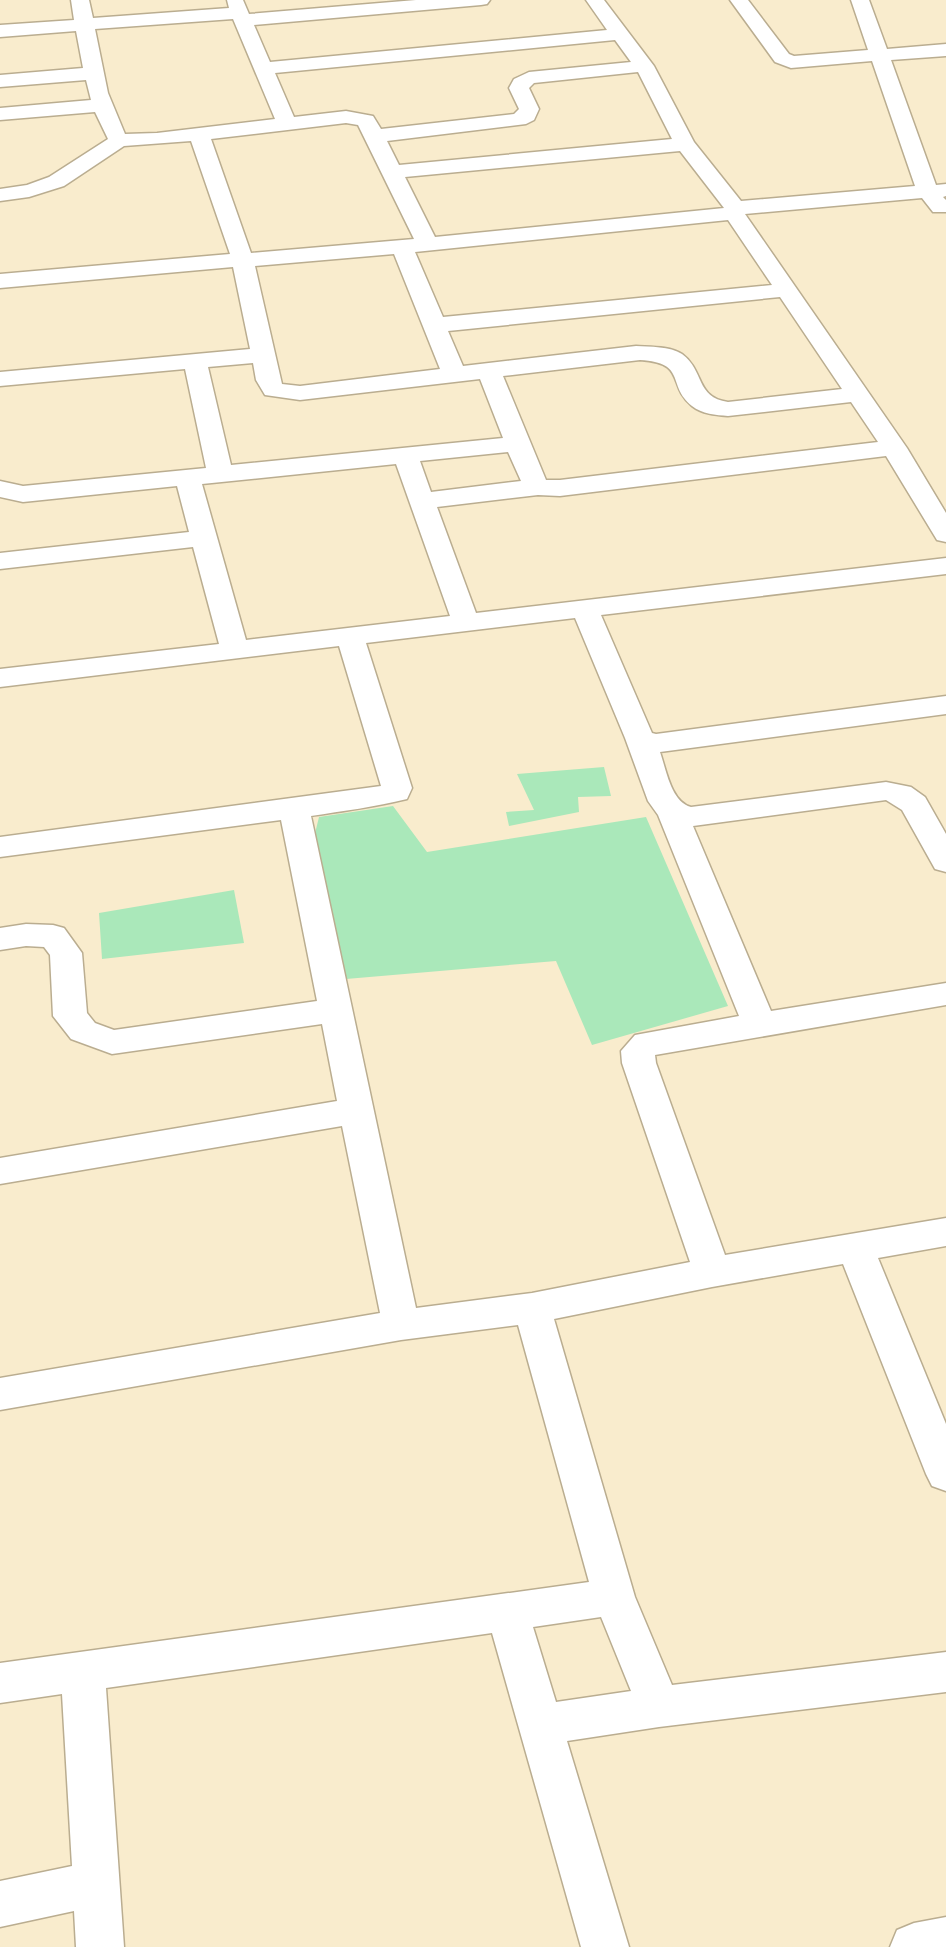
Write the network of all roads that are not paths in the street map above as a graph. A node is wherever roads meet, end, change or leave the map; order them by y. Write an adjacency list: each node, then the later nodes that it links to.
1 (80, 0): 7 (street)
2 (481, 0): 6 (street)
3 (595, 0): 9 (street)
4 (739, 0): 11 (street)
5 (860, 0): 11 (street)
6 (239, 11): 7 (street); 13 (street)
7 (86, 26): 8 (street); 14 (street)
8 (0, 31)
9 (620, 34): 12 (street); 13 (street)
10 (946, 50): 11 (street)
11 (878, 54): 24 (street)
12 (644, 66): 20 (street); 22 (street)
13 (263, 68): 18 (street)
14 (95, 73): 15 (street); 16 (street)
15 (0, 81)
16 (102, 105): 17 (street); 21 (street)
17 (0, 114)
18 (287, 124): 19 (street); 20 (street)
19 (199, 134): 21 (street); 30 (street)
20 (376, 136): 23 (street)
21 (119, 140): 25 (street)
22 (685, 144): 23 (street); 26 (street)
23 (394, 172): 28 (street)
24 (937, 191): 26 (street); 27 (street)
25 (0, 195)
26 (734, 211): 28 (street); 32 (street)
27 (946, 213)
28 (428, 244): 29 (street)
29 (402, 246): 30 (street); 33 (street)
30 (243, 260): 31 (street); 34 (street)
31 (0, 281)
32 (786, 290): 33 (street); 39 (street)
33 (435, 325): 37 (street)
34 (264, 355): 35 (street); 37 (street)
35 (195, 361): 38 (street); 43 (street)
36 (489, 372): 37 (street); 39 (street); 40 (street)
37 (455, 376)
38 (0, 379)
39 (858, 394): 41 (street)
40 (517, 444): 42 (street); 45 (street)
41 (894, 448): 45 (street); 48 (street)
42 (405, 455): 43 (street); 47 (street)
43 (220, 474): 44 (street)
44 (186, 477): 46 (street); 49 (street)
45 (538, 487): 47 (street)
46 (0, 489)
47 (423, 501): 53 (street)
48 (946, 534)
49 (203, 538): 50 (street); 55 (street)
50 (0, 561)
51 (946, 566): 52 (street)
52 (584, 608): 53 (street); 58 (street)
53 (465, 621): 54 (street)
54 (350, 635): 55 (street); 59 (street)
55 (234, 649): 56 (street)
56 (0, 678)
57 (946, 705): 58 (street)
58 (640, 738): 60 (street)
59 (294, 808): 61 (street); 65 (street)
60 (672, 812): 62 (street); 66 (street)
61 (0, 847)
62 (946, 862)
63 (0, 939): 65 (street)
64 (946, 994): 66 (street)
65 (335, 1010): 67 (street)
66 (759, 1023): 71 (street)
67 (356, 1112): 68 (street); 73 (street)
68 (0, 1171)
69 (946, 1232): 70 (street)
70 (855, 1247): 71 (street); 75 (street)
71 (712, 1272): 72 (street)
72 (532, 1308): 73 (street); 76 (street)
73 (401, 1325): 74 (street)
74 (0, 1394)
75 (946, 1474)
76 (614, 1597): 77 (street); 81 (street)
77 (507, 1611): 78 (street); 82 (street)
78 (83, 1671): 80 (street); 83 (street)
79 (946, 1672): 81 (street)
80 (0, 1683)
81 (659, 1707): 82 (street)
82 (540, 1725): 87 (street)
83 (96, 1884): 84 (street); 86 (street)
84 (0, 1904)
85 (946, 1940): 88 (street)
86 (100, 1947)
87 (605, 1947)
88 (914, 1947)

